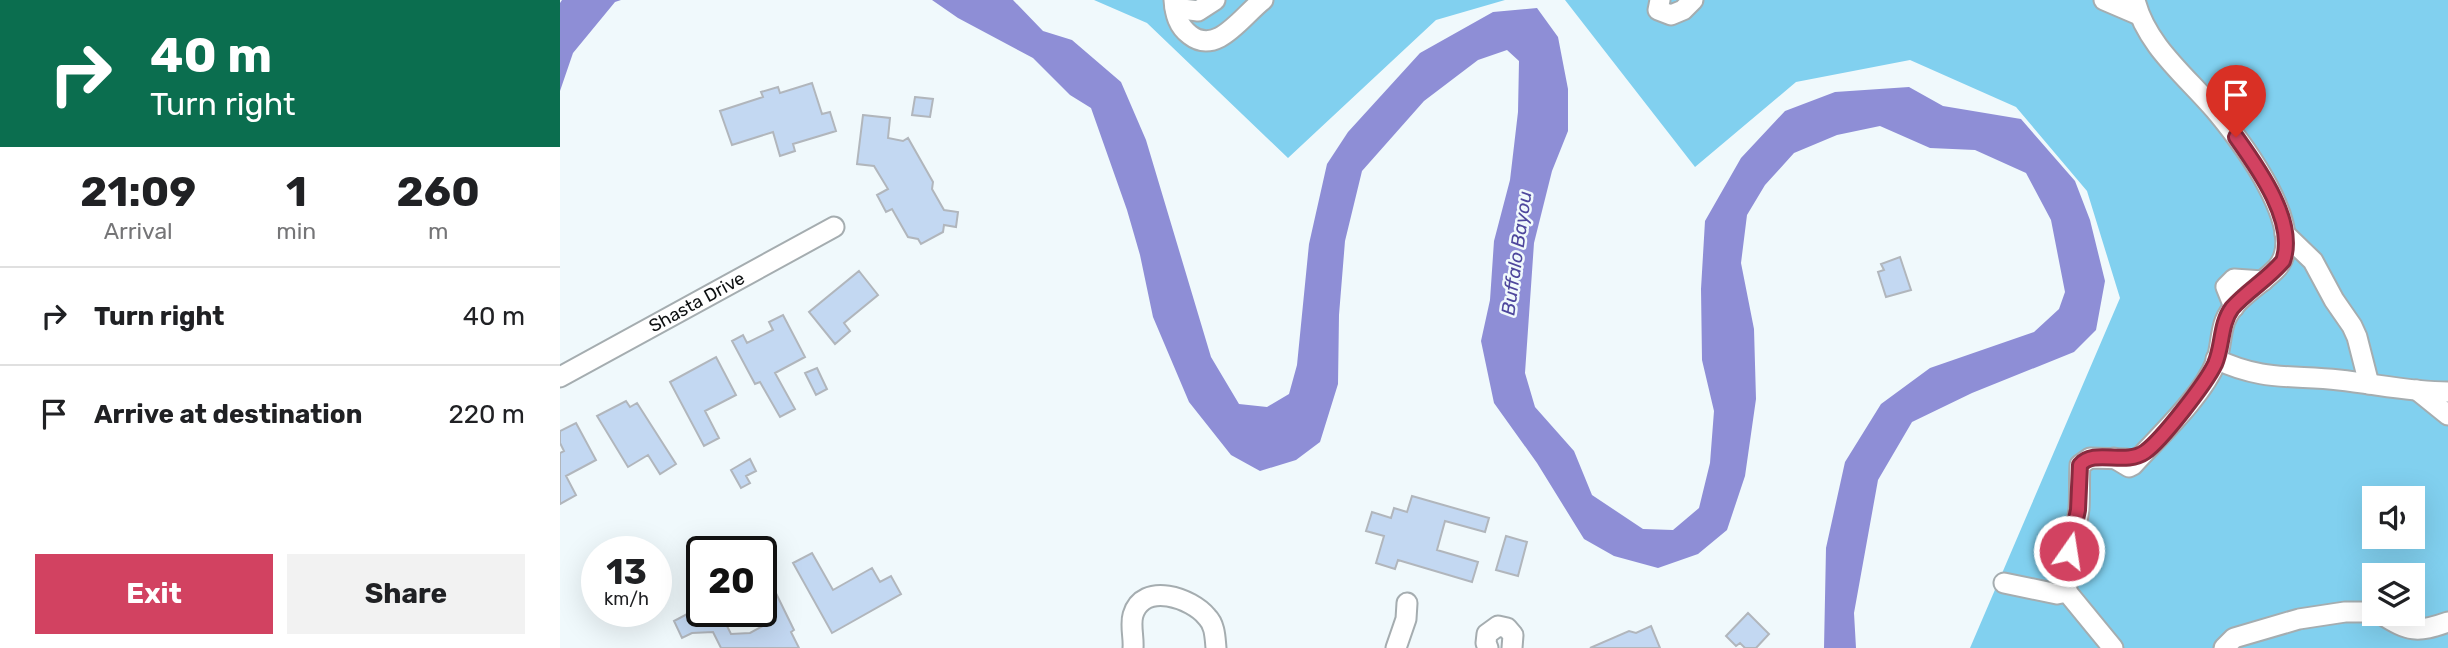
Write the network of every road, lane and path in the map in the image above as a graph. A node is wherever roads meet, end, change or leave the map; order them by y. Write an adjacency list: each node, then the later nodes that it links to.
1 (1215, 0): 6 (street)
2 (1263, 0): 6 (street)
3 (1660, 0): 4 (street)
4 (1693, 0)
5 (2104, 0): 7 (street)
6 (1174, 4)
7 (2137, 7): 9 (street)
8 (834, 228): 11 (street, Shasta Drive)
9 (2286, 234): 10 (street); 12 (street)
10 (2216, 359): 12 (street); 17 (street)
11 (560, 377)
12 (2369, 384): 13 (street)
13 (2417, 390): 14 (street); 15 (street)
14 (2448, 392)
15 (2448, 415)
16 (2004, 583): 17 (street)
17 (2067, 592): 27 (street)
18 (1407, 603): 24 (street)
19 (2362, 612): 28 (street)
20 (2448, 622): 21 (street)
21 (2402, 626)
22 (1133, 648): 23 (street)
23 (1216, 648)
24 (1396, 648)
25 (1488, 648): 26 (street)
26 (1512, 648)
27 (2113, 648)
28 (2224, 648)

